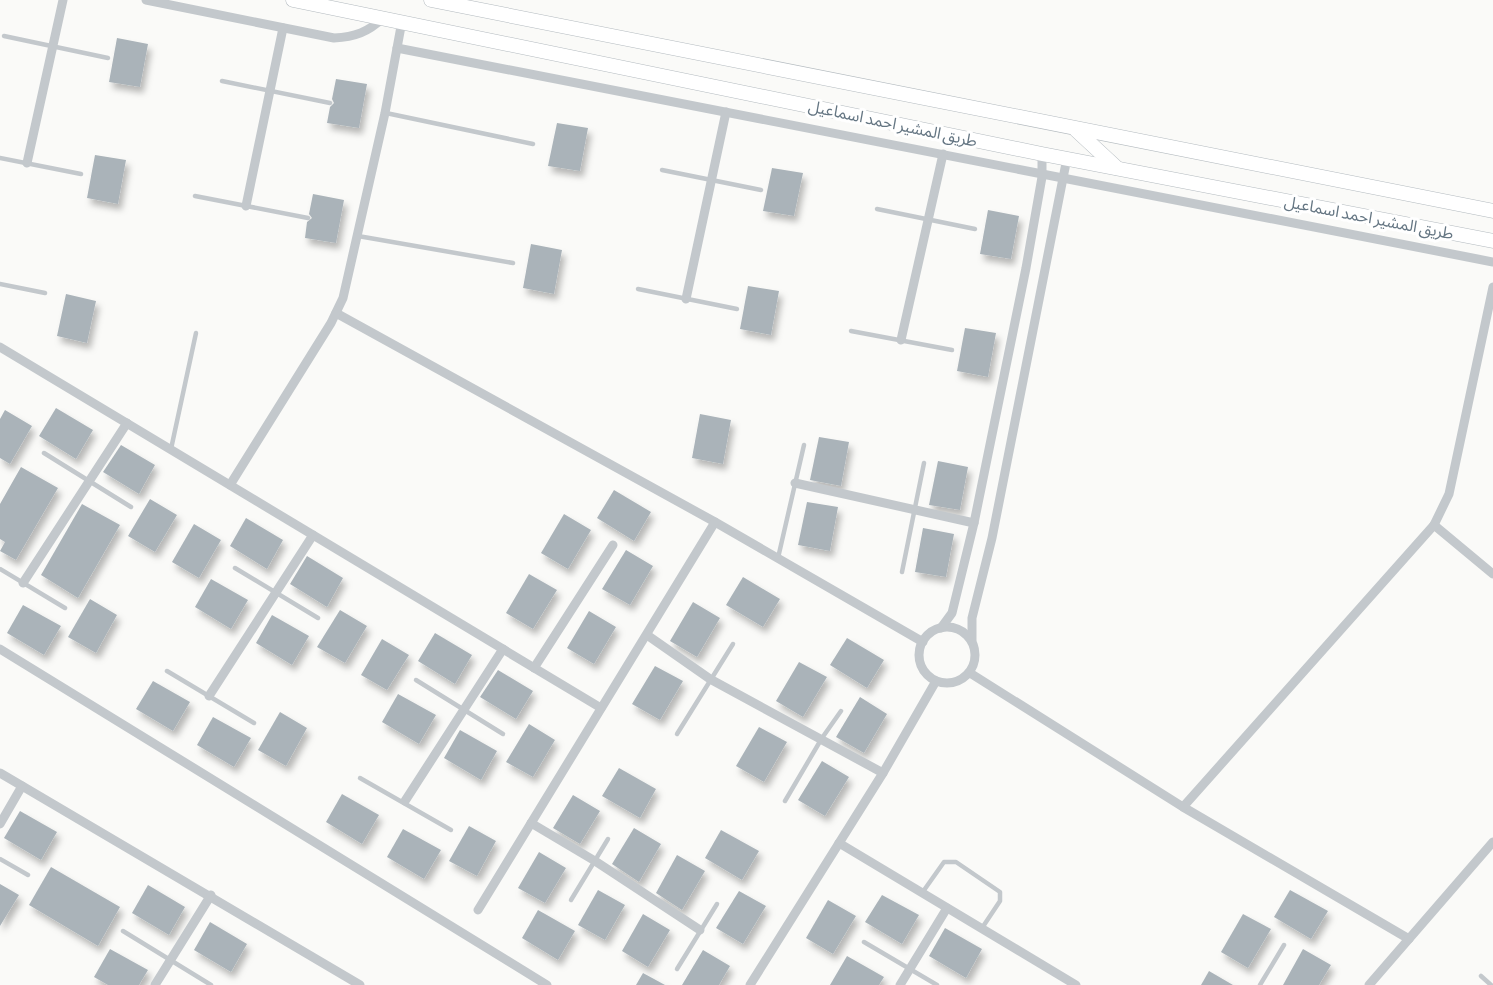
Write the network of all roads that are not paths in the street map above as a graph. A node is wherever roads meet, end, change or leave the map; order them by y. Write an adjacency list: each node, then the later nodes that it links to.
1 (63, 0): 9 (street)
2 (146, 0): 7 (street)
3 (293, 0): 5 (street, طريق المشير احمد اسماعيل)
4 (431, 0): 17 (street, طريق المشير احمد اسماعيل)
5 (383, 18): 6 (street, طريق المشير احمد اسماعيل); 7 (street)
6 (402, 21): 10 (street); 20 (street, طريق المشير احمد اسماعيل)
7 (283, 28): 13 (street)
8 (4, 36): 9 (lane)
9 (54, 46): 11 (lane); 23 (street)
10 (397, 48): 15 (street); 16 (street)
11 (108, 58)
12 (222, 81): 13 (lane)
13 (272, 92): 14 (lane); 32 (street)
14 (330, 104)
15 (726, 112): 19 (street); 28 (street)
16 (385, 113): 18 (lane); 38 (street)
17 (1075, 129): 24 (street); 34 (street, طريق المشير احمد اسماعيل)
18 (533, 144)
19 (944, 154): 27 (street); 36 (street)
20 (1042, 154): 22 (street, طريق المشير احمد اسماعيل); 27 (street)
21 (0, 158): 23 (lane)
22 (1067, 158): 24 (street, طريق المشير احمد اسماعيل); 29 (street)
23 (27, 163): 26 (lane)
24 (1118, 168): 39 (street, طريق المشير احمد اسماعيل)
25 (662, 170): 28 (lane)
26 (81, 174)
27 (1042, 177): 29 (street); 65 (street)
28 (712, 180): 30 (lane); 46 (street)
29 (1064, 181): 40 (street); 80 (street)
30 (761, 190)
31 (195, 196): 32 (lane)
32 (246, 206): 35 (lane)
33 (877, 209): 36 (lane)
34 (1493, 211)
35 (308, 218)
36 (927, 220): 37 (lane); 51 (street)
37 (975, 229)
38 (358, 236): 41 (lane); 48 (street)
39 (1493, 241)
40 (1493, 262)
41 (513, 263)
42 (0, 284): 45 (lane)
43 (1493, 287): 66 (street)
44 (638, 289): 46 (lane)
45 (45, 293)
46 (686, 299): 47 (lane)
47 (737, 309)
48 (336, 313): 61 (street); 64 (street)
49 (851, 331): 51 (lane)
50 (196, 333): 56 (lane)
51 (901, 340): 53 (lane)
52 (0, 347): 54 (street)
53 (952, 350)
54 (127, 423): 56 (street); 59 (street)
55 (804, 445): 60 (lane)
56 (171, 449): 61 (street)
57 (44, 453): 59 (lane)
58 (924, 463): 63 (lane)
59 (89, 481): 62 (lane); 74 (street)
60 (795, 483): 63 (street); 69 (lane)
61 (230, 485): 67 (street)
62 (130, 507)
63 (915, 510): 65 (street); 72 (lane)
64 (715, 522): 69 (street); 79 (street)
65 (974, 523): 78 (street)
66 (1434, 525): 73 (street); 105 (street)
67 (313, 535): 75 (street); 84 (street)
68 (613, 544): 85 (street)
69 (778, 558): 81 (street)
70 (235, 568): 75 (lane)
71 (0, 569): 74 (lane)
72 (902, 572)
73 (1493, 574)
74 (22, 583): 76 (lane)
75 (275, 593): 77 (lane); 91 (street)
76 (65, 608)
77 (318, 618)
78 (941, 628): 80 (street); 81 (street)
79 (647, 635): 88 (street); 92 (street)
80 (972, 641): 87 (street)
81 (923, 642): 90 (street)
82 (733, 644): 88 (lane)
83 (0, 649): 134 (street)
84 (503, 649): 85 (street); 93 (street)
85 (534, 668): 92 (street)
86 (167, 671): 91 (lane)
87 (970, 673): 90 (street); 105 (street)
88 (710, 679): 97 (lane); 98 (street)
89 (416, 680): 93 (lane)
90 (936, 681): 100 (street)
91 (209, 696): 95 (lane)
92 (602, 708): 106 (street)
93 (464, 710): 96 (lane); 103 (street)
94 (841, 711): 98 (lane)
95 (254, 723)
96 (503, 734)
97 (677, 734)
98 (822, 738): 100 (street); 104 (lane)
99 (0, 773): 102 (street)
100 (883, 773): 111 (street)
101 (360, 778): 103 (lane)
102 (22, 786): 107 (street); 116 (street)
103 (405, 801): 108 (lane)
104 (785, 801)
105 (1183, 807): 124 (street)
106 (531, 823): 113 (street); 120 (street)
107 (0, 824)
108 (451, 830)
109 (608, 839): 113 (lane)
110 (1493, 842): 124 (street)
111 (839, 843): 115 (street); 135 (street)
112 (0, 859): 114 (lane)
113 (595, 861): 117 (lane); 123 (street)
114 (28, 875)
115 (922, 893): 119 (street); 121 (lane)
116 (210, 895): 127 (street); 133 (street)
117 (571, 900)
118 (717, 904): 123 (lane)
119 (947, 908): 121 (street); 129 (street)
120 (478, 910)
121 (982, 928): 138 (street)
122 (123, 930): 127 (lane)
123 (700, 930): 128 (lane)
124 (1409, 939): 140 (street)
125 (864, 942): 129 (lane)
126 (1284, 945): 139 (lane)
127 (171, 960): 131 (street); 132 (lane)
128 (677, 969)
129 (910, 969): 136 (street); 137 (lane)
130 (1481, 976): 141 (lane)
131 (155, 985)
132 (211, 985)
133 (360, 985)
134 (547, 985)
135 (750, 985)
136 (900, 985)
137 (937, 985)
138 (1076, 985)
139 (1260, 985)
140 (1369, 985)
141 (1491, 985)

